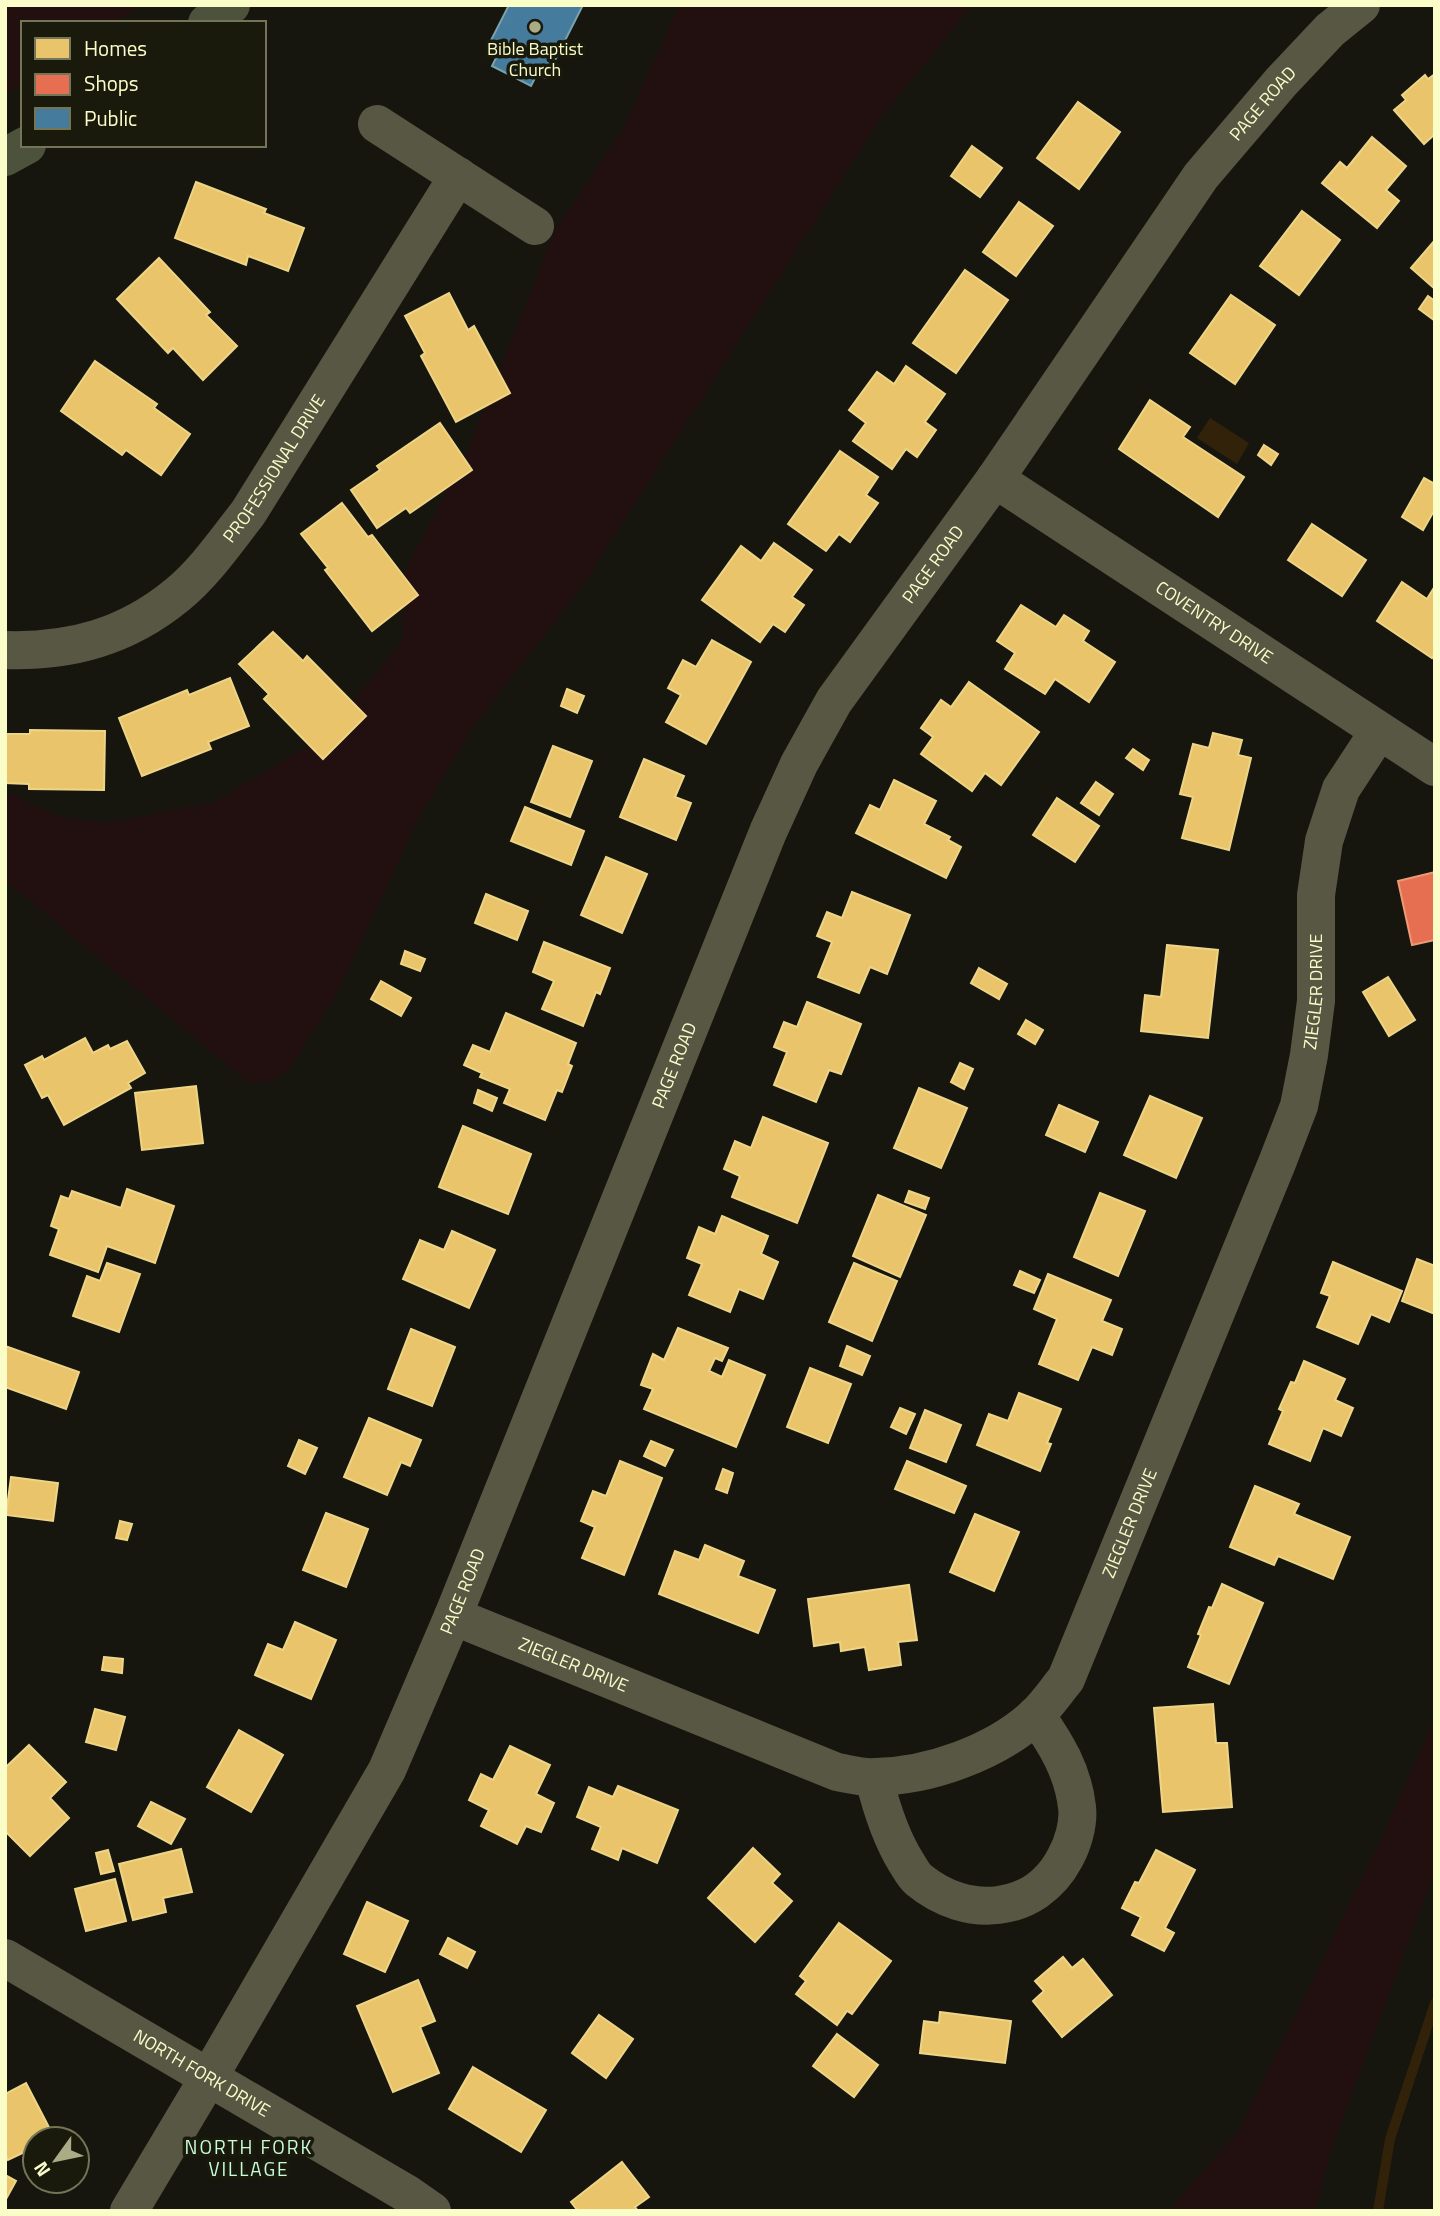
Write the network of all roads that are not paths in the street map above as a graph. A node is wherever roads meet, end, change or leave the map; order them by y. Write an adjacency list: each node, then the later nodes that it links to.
1 (231, 5): 3 (main road)
2 (1361, 5): 9 (street, PAGE ROAD)
3 (211, 21)
4 (377, 124): 7 (street)
5 (23, 147): 6 (main road)
6 (5, 157)
7 (458, 176): 8 (street); 10 (street, PROFESSIONAL DRIVE)
8 (535, 226)
9 (995, 479): 11 (street, COVENTRY DRIVE); 13 (street, PAGE ROAD)
10 (5, 650)
11 (1379, 731): 12 (street, COVENTRY DRIVE); 14 (street, ZIEGLER DRIVE)
12 (1435, 767)
13 (453, 1616): 15 (street, ZIEGLER DRIVE); 17 (street, PAGE ROAD)
14 (1036, 1715): 15 (street, ZIEGLER DRIVE); 15 (street)
15 (874, 1778)
16 (5, 1958): 17 (street, NORTH FORK DRIVE)
17 (209, 2077): 18 (street, PAGE ROAD); 19 (street, NORTH FORK DRIVE)
18 (129, 2211)
19 (432, 2211)

